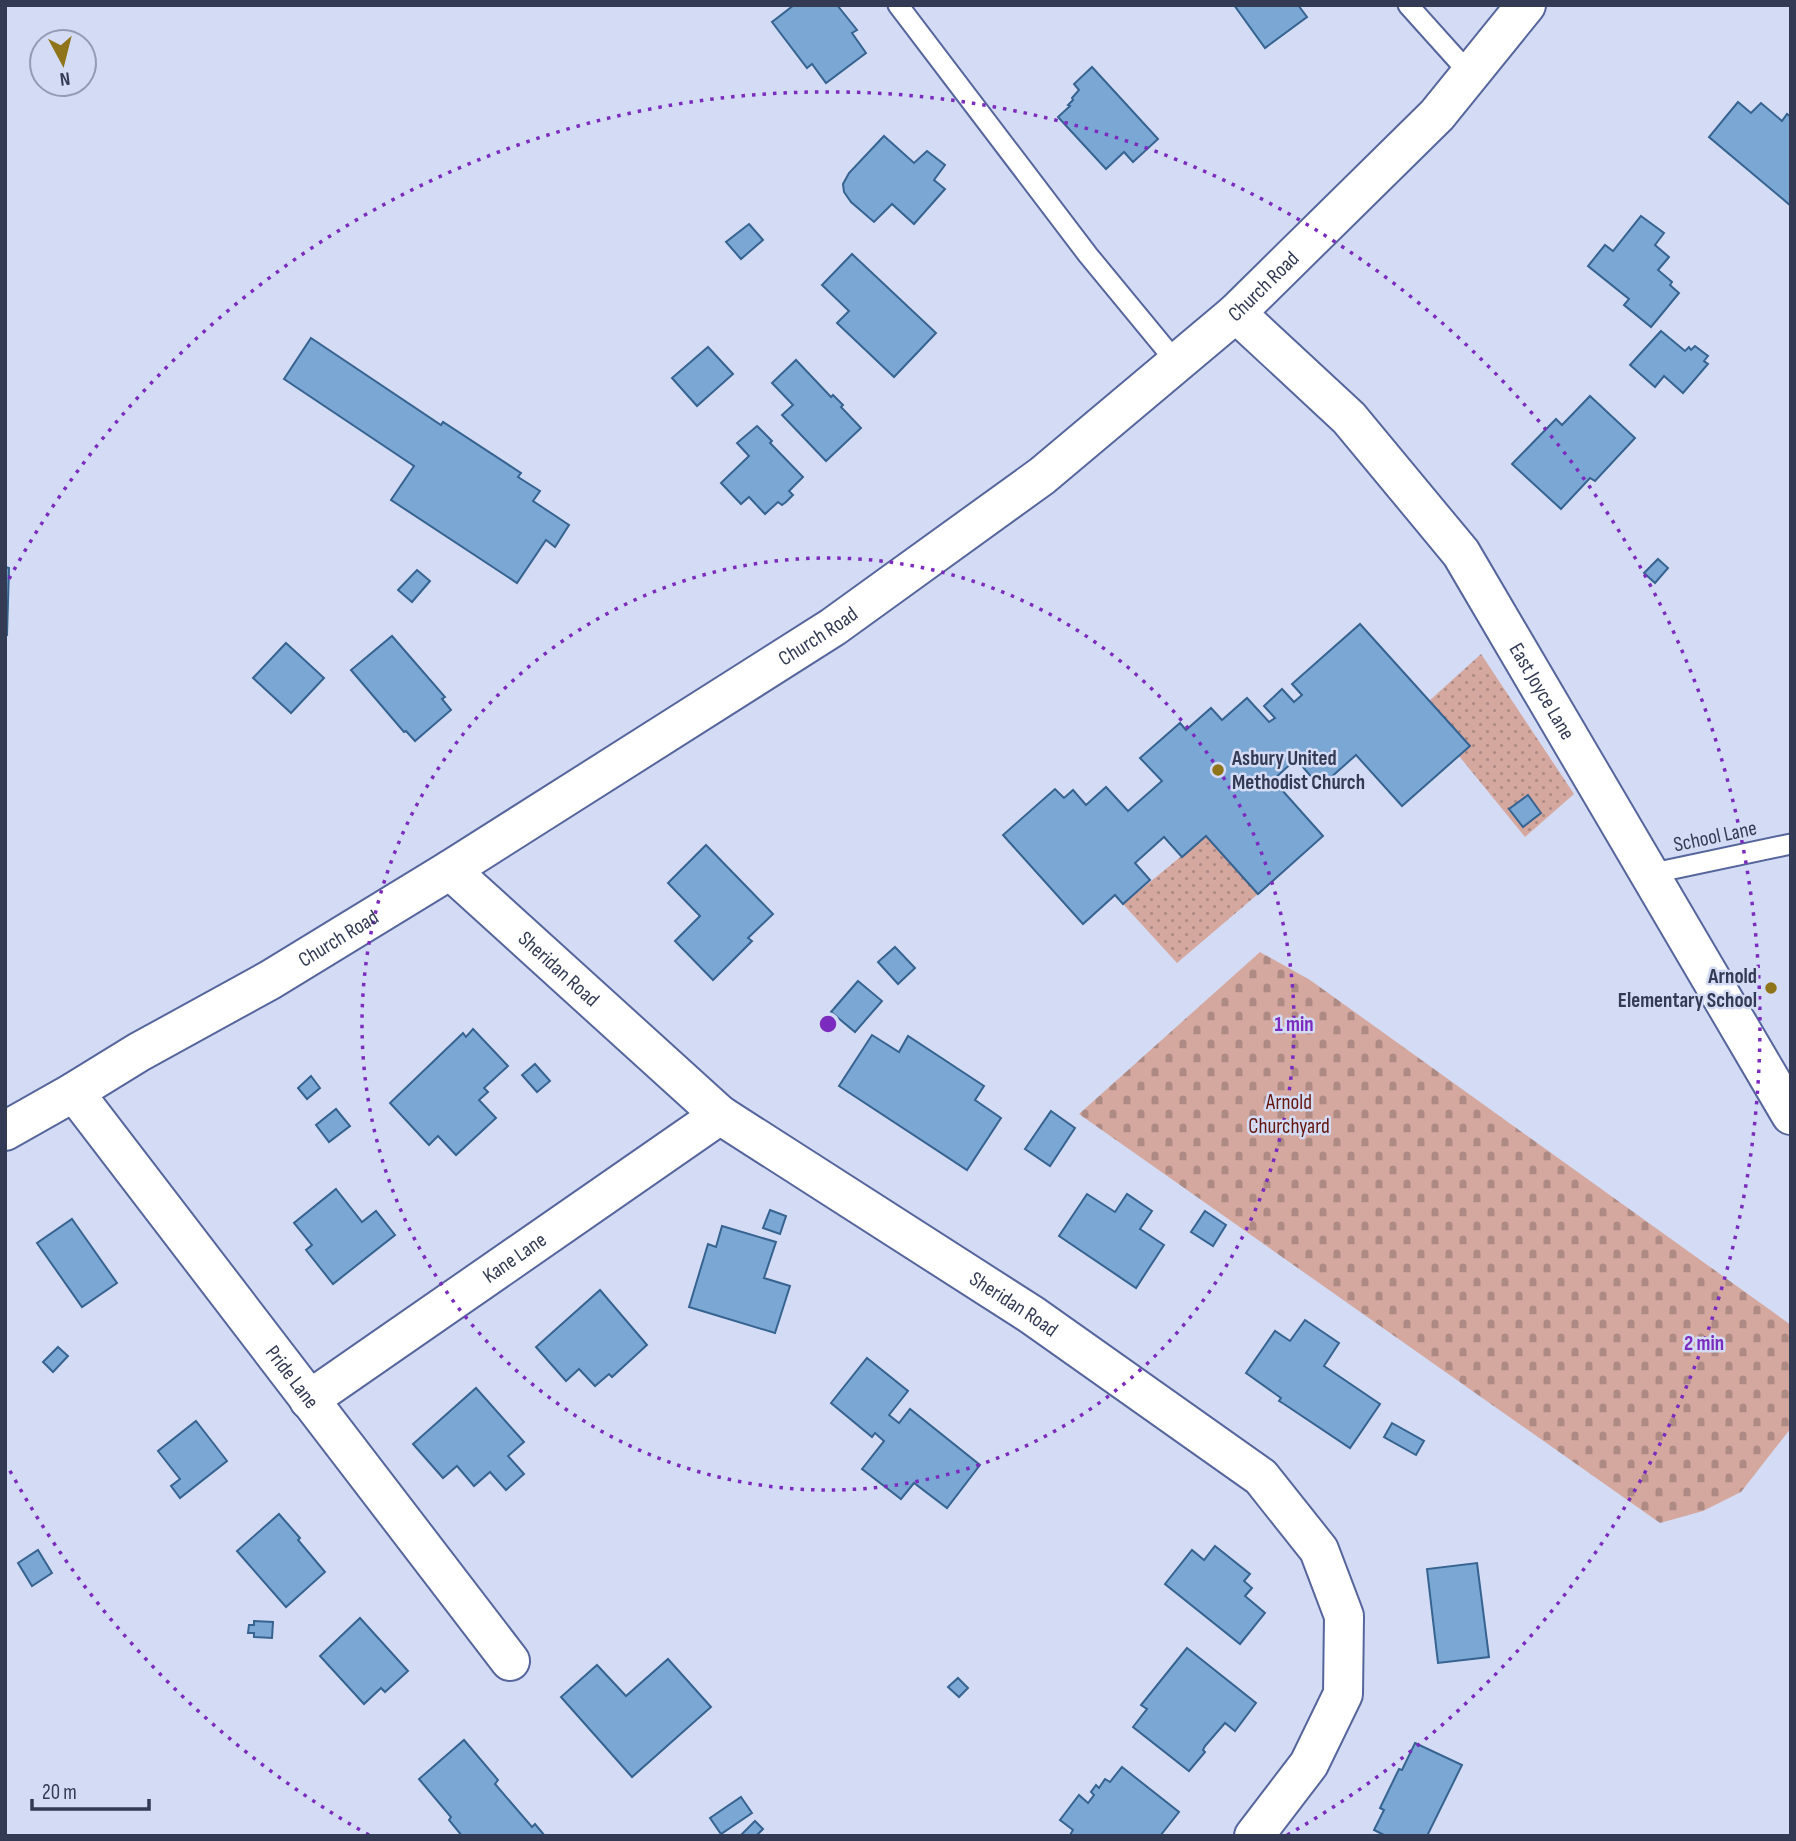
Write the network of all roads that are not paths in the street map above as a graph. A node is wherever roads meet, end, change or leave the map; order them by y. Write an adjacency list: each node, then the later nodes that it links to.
1 (898, 5): 6 (lane)
2 (1408, 5): 4 (lane)
3 (1526, 5): 4 (street, Church Road)
4 (1470, 74): 5 (street, Church Road)
5 (1236, 313): 6 (street, Church Road); 9 (street, East Joyce Lane)
6 (1177, 363): 8 (street, Church Road)
7 (1791, 844): 9 (lane, School Lane)
8 (450, 870): 10 (street, Church Road); 12 (street, Sheridan Road)
9 (1649, 874): 11 (street, East Joyce Lane)
10 (74, 1092): 13 (street, Church Road); 14 (street, Pride Lane)
11 (1789, 1109)
12 (720, 1115): 14 (street, Kane Lane); 16 (street, Sheridan Road)
13 (5, 1131)
14 (309, 1400): 15 (street, Pride Lane)
15 (510, 1661)
16 (1254, 1836)

